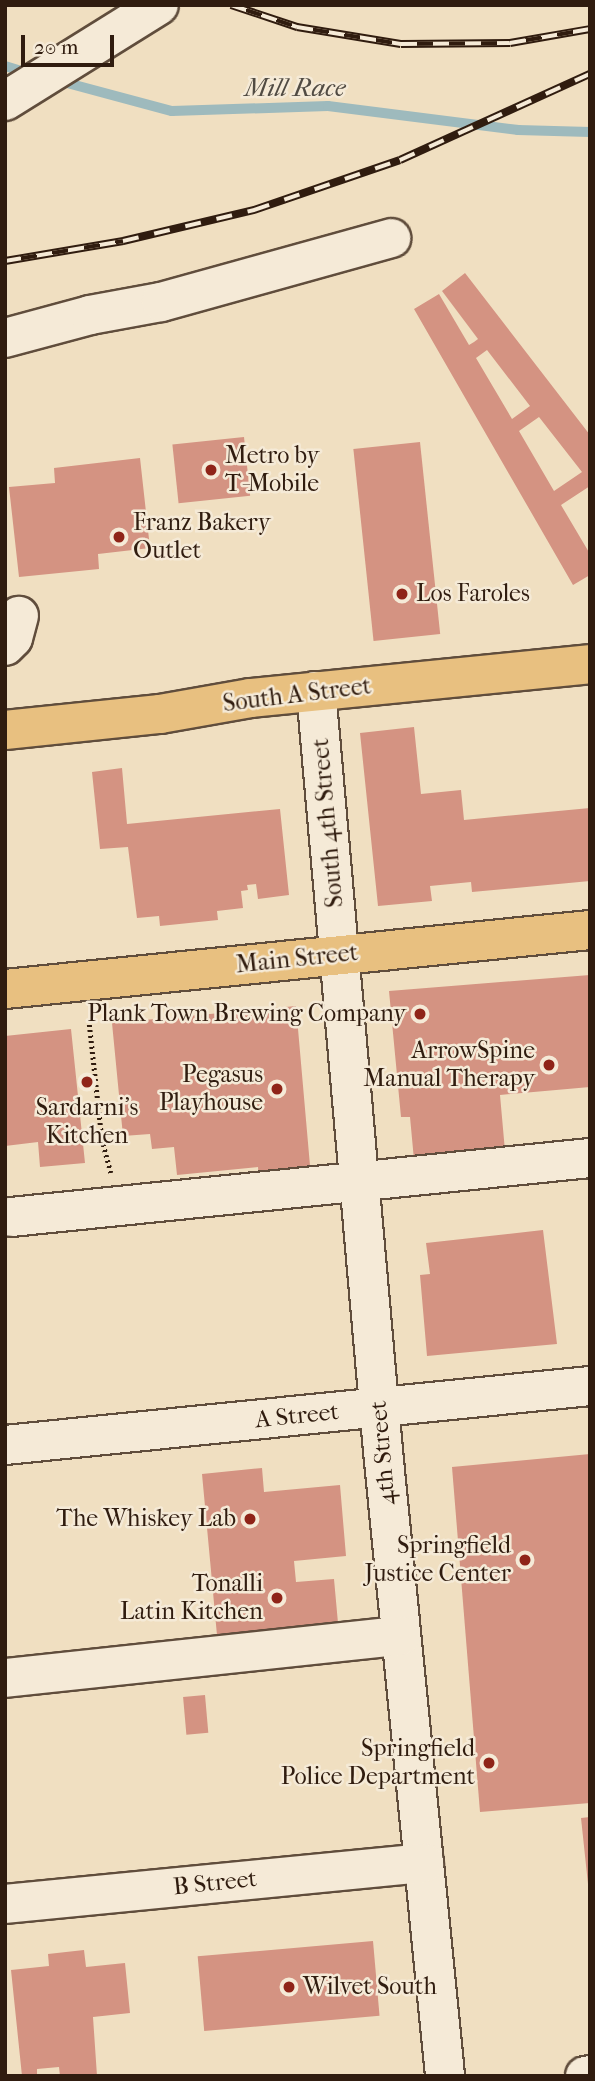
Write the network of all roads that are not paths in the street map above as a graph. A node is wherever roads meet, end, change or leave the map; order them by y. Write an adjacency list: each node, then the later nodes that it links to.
1 (159, 5): 2 (street)
2 (5, 101)
3 (391, 238): 4 (street)
4 (5, 338)
5 (5, 625): 6 (street)
6 (5, 646)
7 (590, 664): 8 (main road, South A Street)
8 (316, 691): 9 (main road, South A Street); 11 (street, South 4th Street)
9 (5, 730)
10 (590, 930): 11 (main road, Main Street)
11 (340, 954): 12 (main road, Main Street); 14 (street, 4th Street)
12 (5, 989)
13 (590, 1158): 14 (street)
14 (358, 1181): 15 (street); 17 (street, 4th Street)
15 (11, 1217)
16 (590, 1387): 17 (street, A Street)
17 (379, 1408): 18 (street, A Street); 19 (street, 4th Street)
18 (5, 1446)
19 (401, 1636): 20 (street); 21 (street, 4th Street)
20 (5, 1678)
21 (424, 1863): 22 (street, B Street); 23 (street, 4th Street)
22 (5, 1904)
23 (445, 2076)

